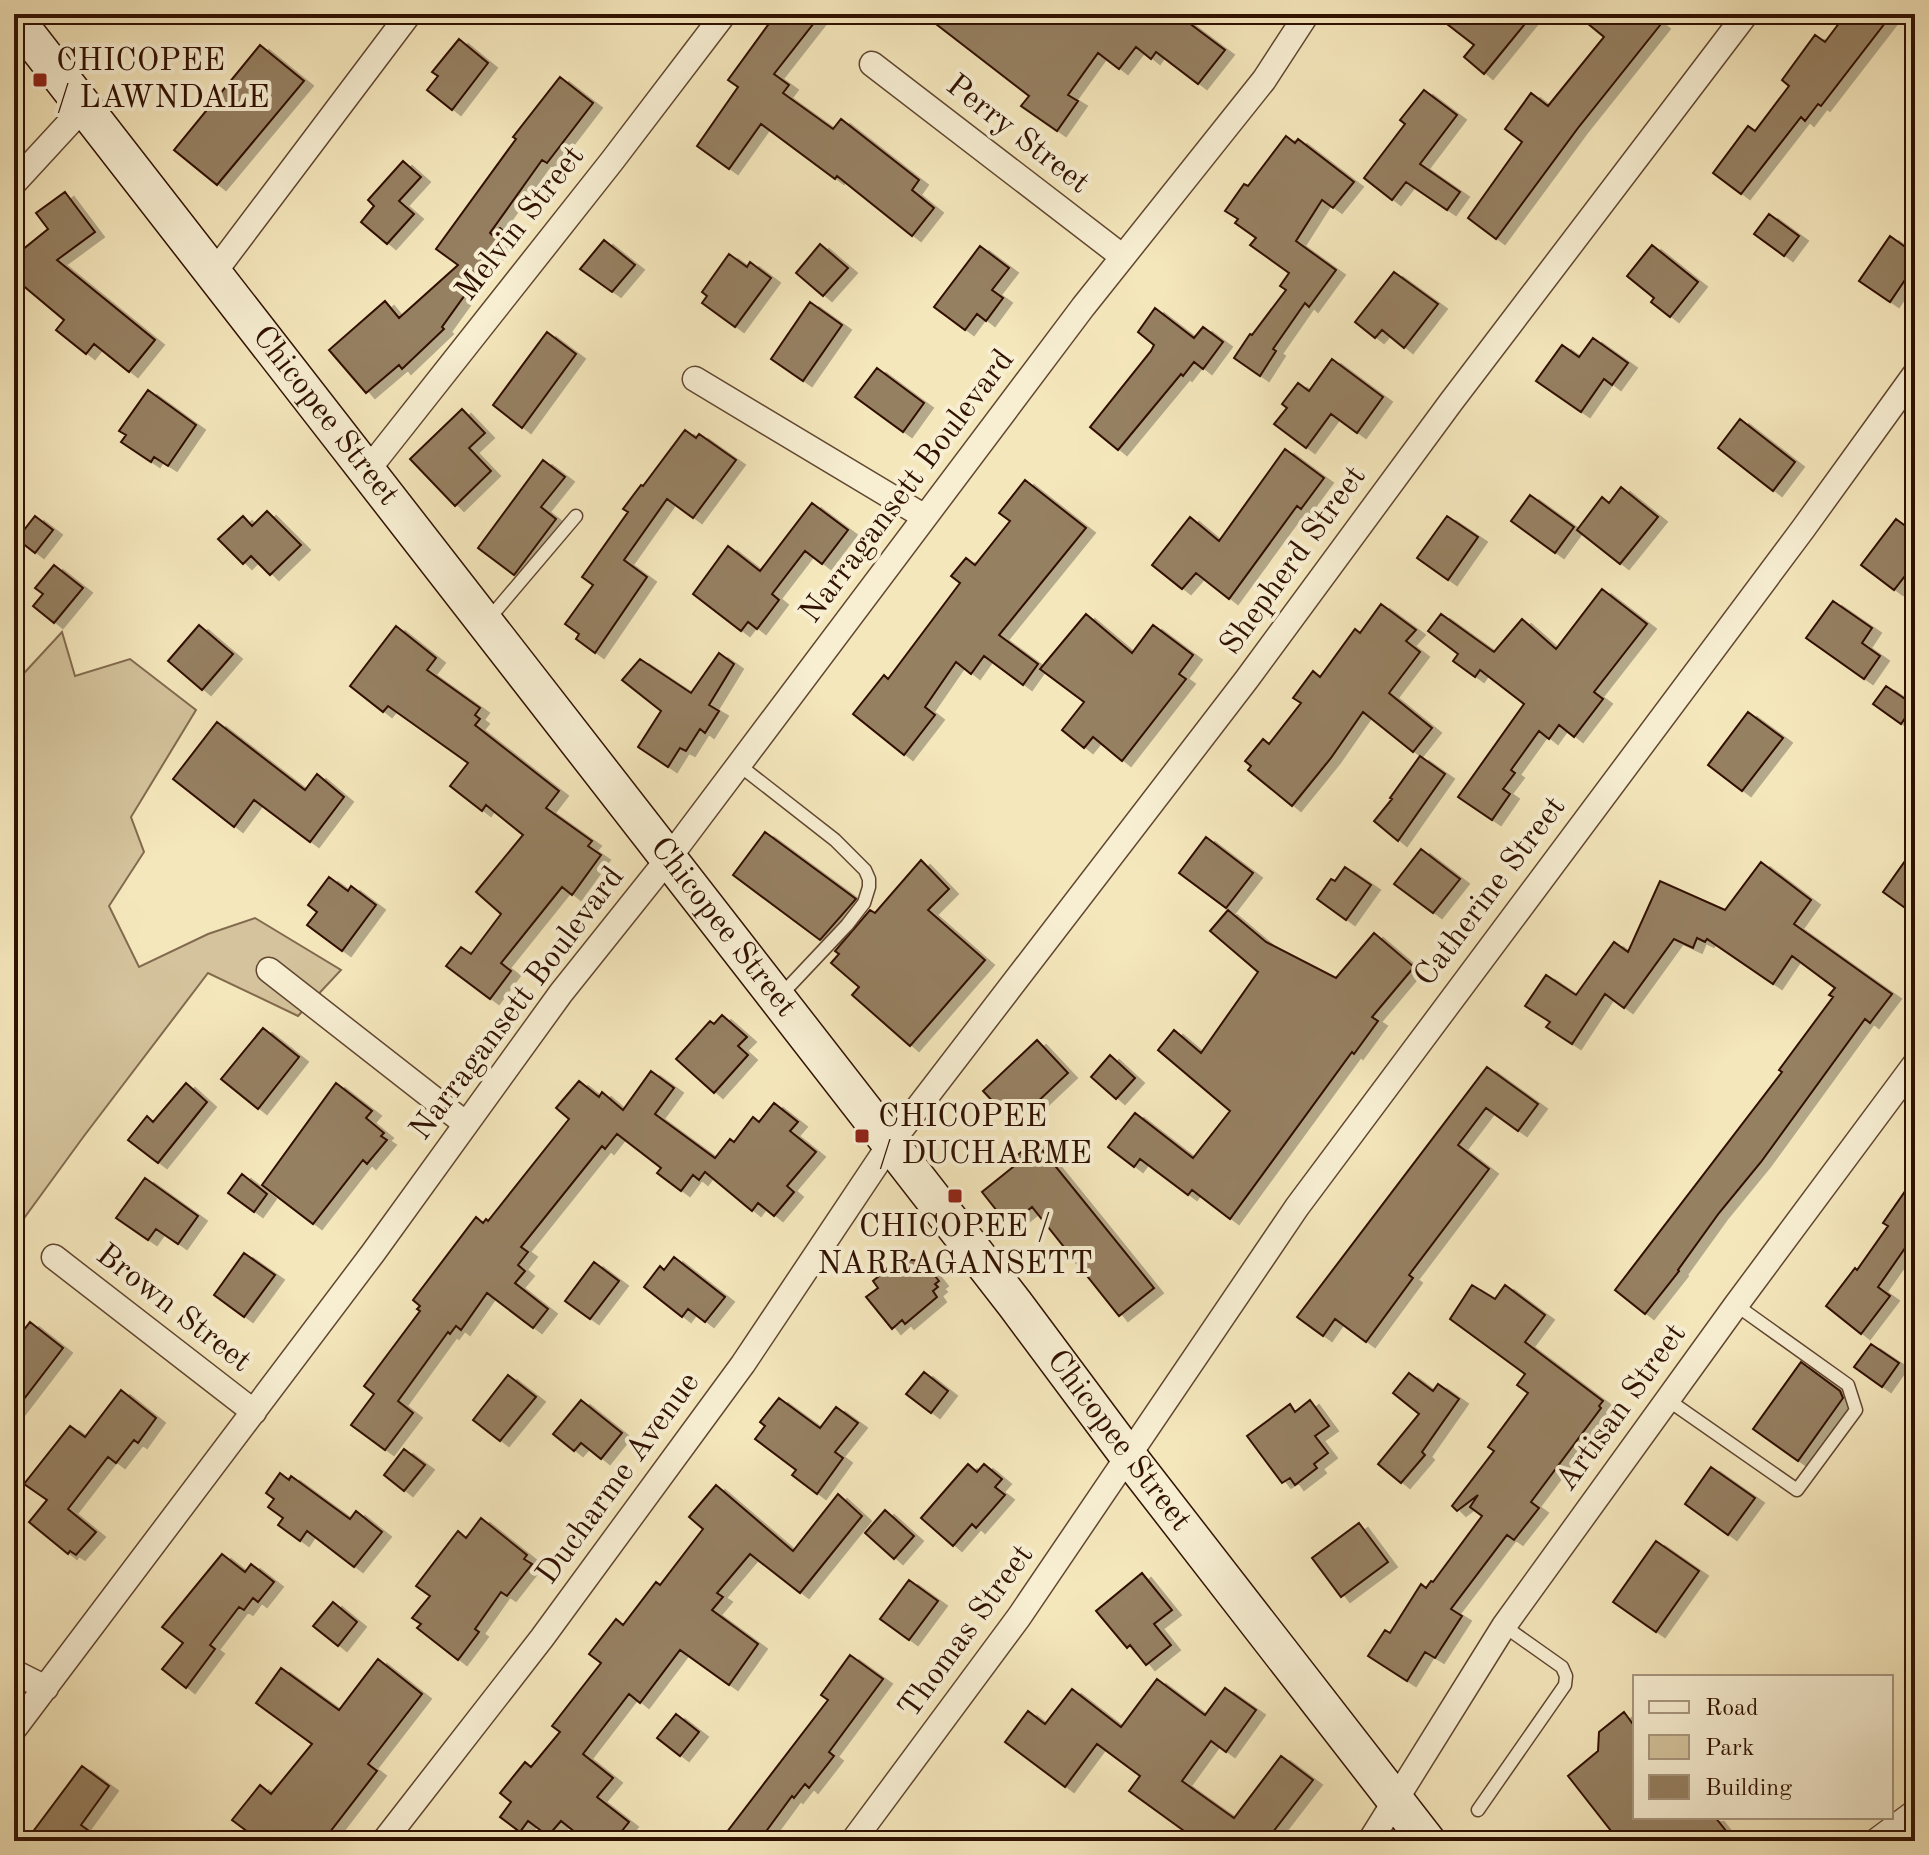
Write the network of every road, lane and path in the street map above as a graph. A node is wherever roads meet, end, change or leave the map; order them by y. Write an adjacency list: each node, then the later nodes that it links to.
1 (409, 14): 10 (street)
2 (724, 14): 13 (street, Melvin Street)
3 (1307, 14): 9 (street, Narragansett Boulevard)
4 (1746, 14): 23 (street, Shepherd Street)
5 (24, 23): 7 (main road, Chicopee Street)
6 (872, 64): 9 (street, Perry Street)
7 (84, 107): 8 (street); 10 (main road, Chicopee Street)
8 (14, 183)
9 (1123, 257): 15 (street, Narragansett Boulevard)
10 (213, 274): 13 (main road, Chicopee Street)
11 (1915, 374): 28 (street, Catherine Street)
12 (695, 379): 15 (street)
13 (367, 471): 16 (main road, Chicopee Street)
14 (576, 516): 16 (lane)
15 (925, 517): 17 (street, Narragansett Boulevard)
16 (485, 624): 18 (main road, Chicopee Street)
17 (739, 765): 18 (street, Narragansett Boulevard); 20 (lane)
18 (668, 859): 20 (main road, Chicopee Street); 22 (street, Narragansett Boulevard)
19 (269, 970): 22 (street)
20 (777, 999): 23 (main road, Chicopee Street)
21 (1915, 1064): 25 (street, Artisan Street)
22 (466, 1124): 27 (street, Narragansett Boulevard)
23 (890, 1144): 28 (main road, Chicopee Street); 36 (street, Ducharme Avenue)
24 (54, 1257): 27 (street, Brown Street)
25 (1736, 1305): 26 (street, Artisan Street); 26 (lane)
26 (1668, 1400): 29 (street, Artisan Street)
27 (254, 1412): 31 (street, Narragansett Boulevard)
28 (1129, 1457): 33 (main road, Chicopee Street); 37 (street, Thomas Street)
29 (1504, 1626): 33 (street, Artisan Street); 34 (lane)
30 (14, 1672): 31 (street)
31 (46, 1688): 32 (street, Narragansett Boulevard)
32 (14, 1729)
33 (1395, 1799): 38 (street); 39 (street); 40 (main road, Chicopee Street)
34 (1478, 1810)
35 (1915, 1812): 41 (street)
36 (384, 1841)
37 (853, 1841)
38 (1357, 1841)
39 (1370, 1841)
40 (1427, 1841)
41 (1876, 1841)

